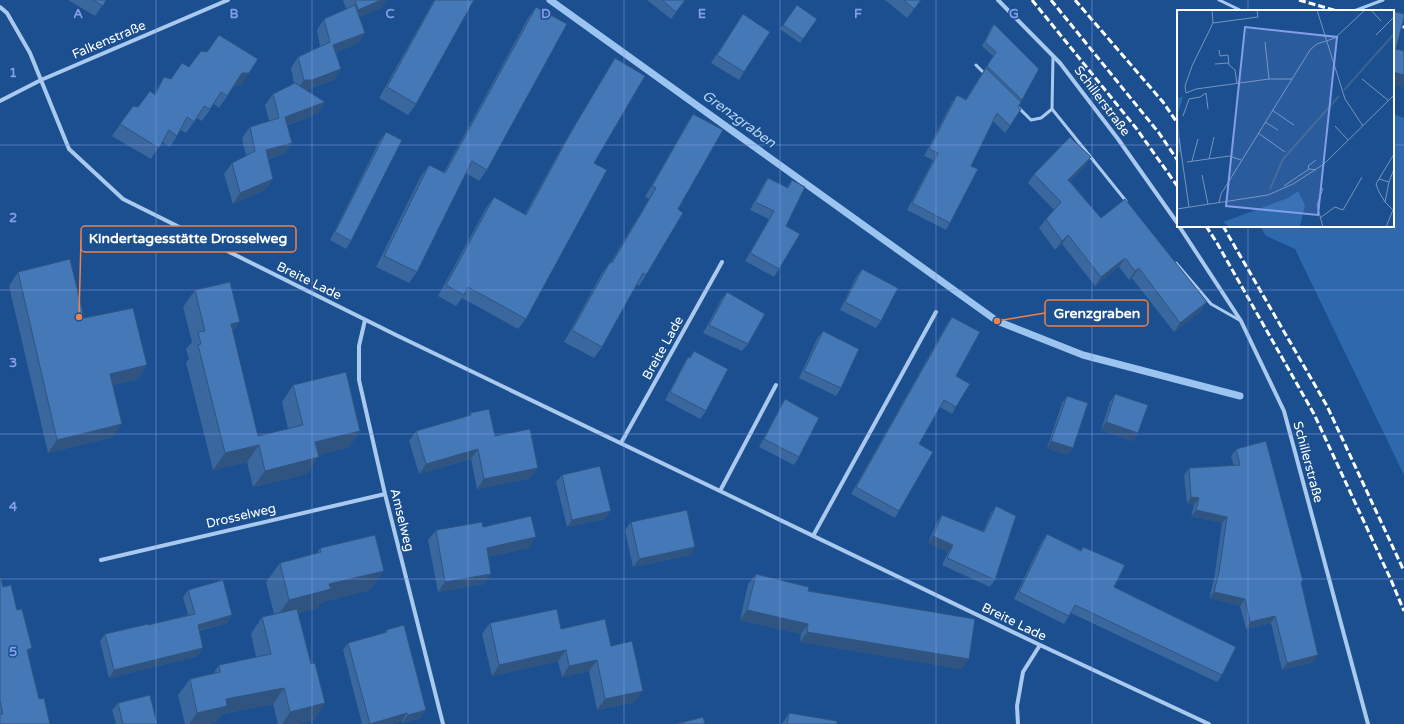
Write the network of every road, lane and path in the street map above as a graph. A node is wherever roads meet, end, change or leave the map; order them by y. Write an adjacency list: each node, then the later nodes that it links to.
1 (228, 0): 11 (street, Falkenstraße)
2 (998, 0): 8 (street, Schillerstraße)
3 (1219, 0): 6 (lane)
4 (1384, 0): 7 (lane)
5 (0, 7): 11 (street, Breite Lade)
6 (1240, 10)
7 (1357, 10)
8 (1053, 56): 14 (lane); 16 (street, Schillerstraße)
9 (976, 65): 10 (lane)
10 (987, 76)
11 (41, 80): 12 (street, Falkenstraße); 21 (street, Breite Lade)
12 (0, 101)
13 (1015, 103): 14 (lane)
14 (1052, 109): 15 (lane)
15 (1127, 202)
16 (1177, 222)
17 (1180, 227): 22 (street, Schillerstraße)
18 (722, 262): 24 (street, Breite Lade)
19 (1175, 262): 22 (lane)
20 (936, 312): 27 (street)
21 (365, 320): 24 (street, Breite Lade); 26 (street, Amselweg)
22 (1241, 321): 33 (street, Schillerstraße)
23 (776, 385): 25 (street)
24 (621, 443): 25 (street, Breite Lade)
25 (720, 491): 27 (street, Breite Lade)
26 (385, 494): 28 (street, Drosselweg); 30 (street, Amselweg)
27 (813, 536): 29 (street, Breite Lade)
28 (101, 560)
29 (1040, 645): 31 (street); 32 (street, Breite Lade)
30 (443, 724)
31 (1018, 724)
32 (1208, 724)
33 (1368, 724)

